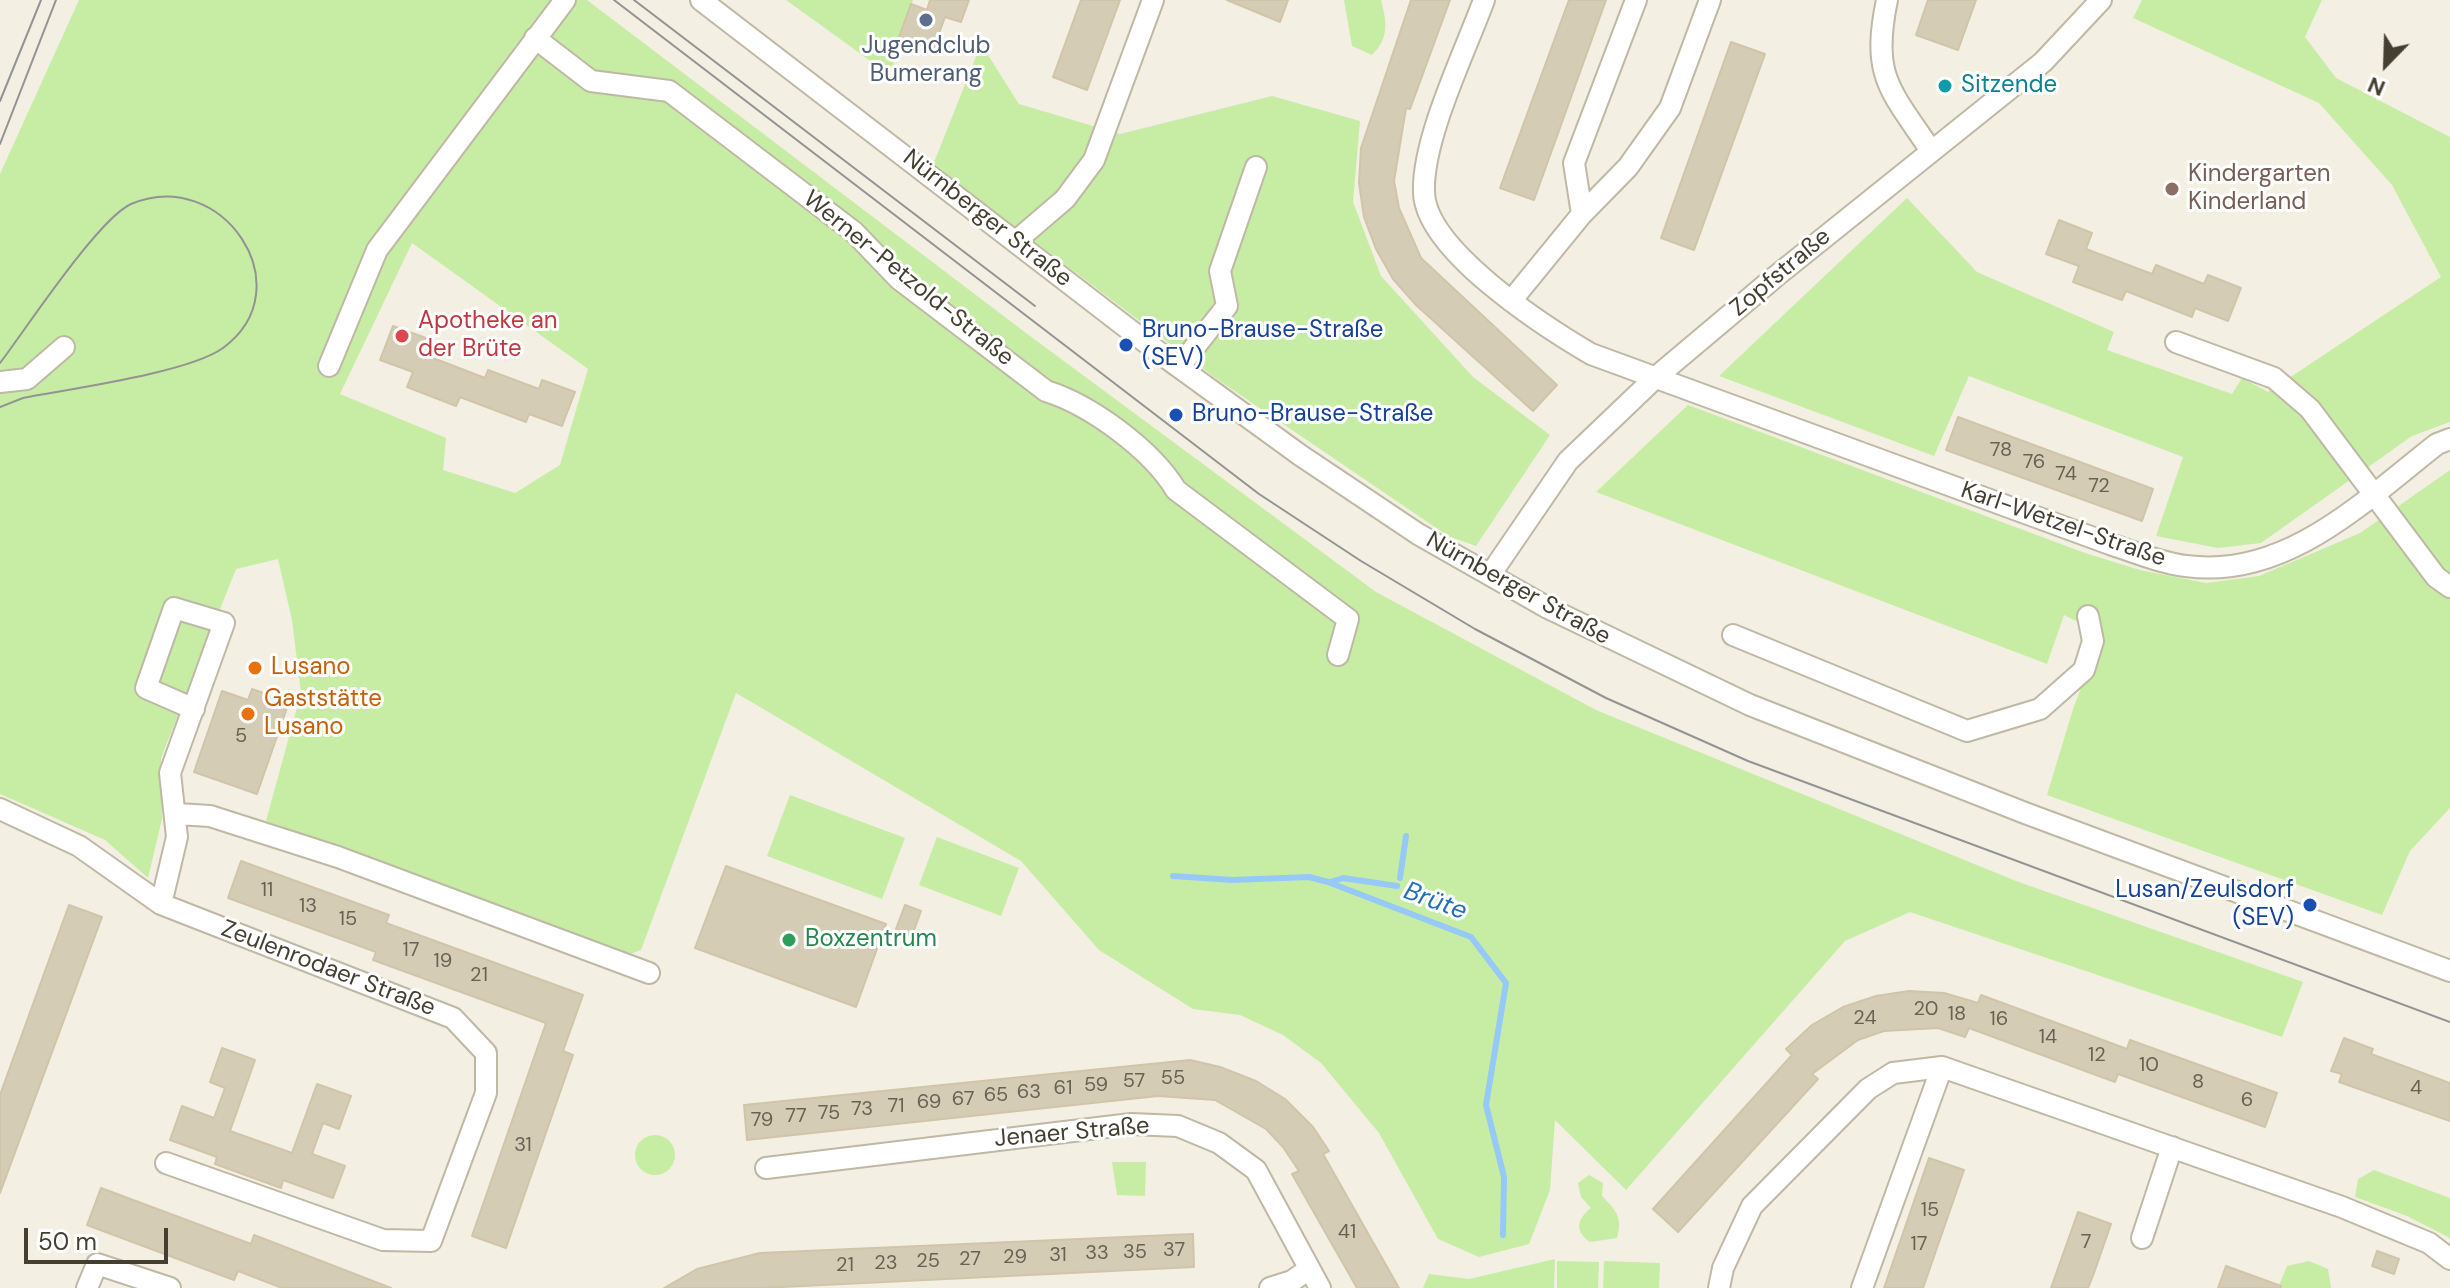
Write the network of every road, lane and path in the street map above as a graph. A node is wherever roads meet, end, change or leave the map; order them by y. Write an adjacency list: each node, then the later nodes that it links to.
1 (565, 0): 9 (street)
2 (701, 0): 13 (street, Nürnberger Straße)
3 (1153, 0): 13 (street)
4 (1484, 0): 14 (street, Karl-Wetzel-Straße)
5 (1636, 0): 12 (street)
6 (1710, 0): 12 (street)
7 (1887, 0): 10 (street)
8 (2101, 0): 10 (street, Zopfstraße)
9 (535, 38): 17 (street); 27 (street, Werner-Petzold-Straße)
10 (1931, 151): 19 (street, Zopfstraße)
11 (1256, 167): 18 (street)
12 (1582, 214): 14 (street)
13 (1016, 241): 18 (street, Nürnberger Straße)
14 (1511, 301): 19 (street, Karl-Wetzel-Straße)
15 (2176, 342): 22 (street)
16 (64, 347): 20 (street)
17 (329, 366)
18 (1179, 367): 23 (street, Nürnberger Straße)
19 (1655, 378): 22 (street, Karl-Wetzel-Straße); 23 (street, Zopfstraße)
20 (0, 382)
21 (2450, 439): 22 (street, Karl-Wetzel-Straße)
22 (2374, 493): 24 (street)
23 (1490, 575): 32 (street, Nürnberger Straße)
24 (2450, 587)
25 (2088, 616): 26 (street)
26 (1733, 635)
27 (1338, 655)
28 (194, 709): 28 (street); 30 (street)
29 (0, 809): 31 (street, Zeulenrodaer Straße)
30 (177, 814): 31 (street); 33 (street)
31 (161, 904): 36 (street, Zeulenrodaer Straße)
32 (2450, 971)
33 (649, 973)
34 (1942, 1067): 35 (street); 45 (street); 46 (street)
35 (2172, 1147): 38 (street); 39 (street)
36 (166, 1163)
37 (766, 1168): 40 (street, Jenaer Straße)
38 (2142, 1238)
39 (2450, 1259)
40 (1309, 1269): 43 (street); 44 (street, Jenaer Straße)
41 (87, 1288): 42 (street)
42 (170, 1288)
43 (1272, 1288)
44 (1320, 1288)
45 (1719, 1288)
46 (1862, 1288)

